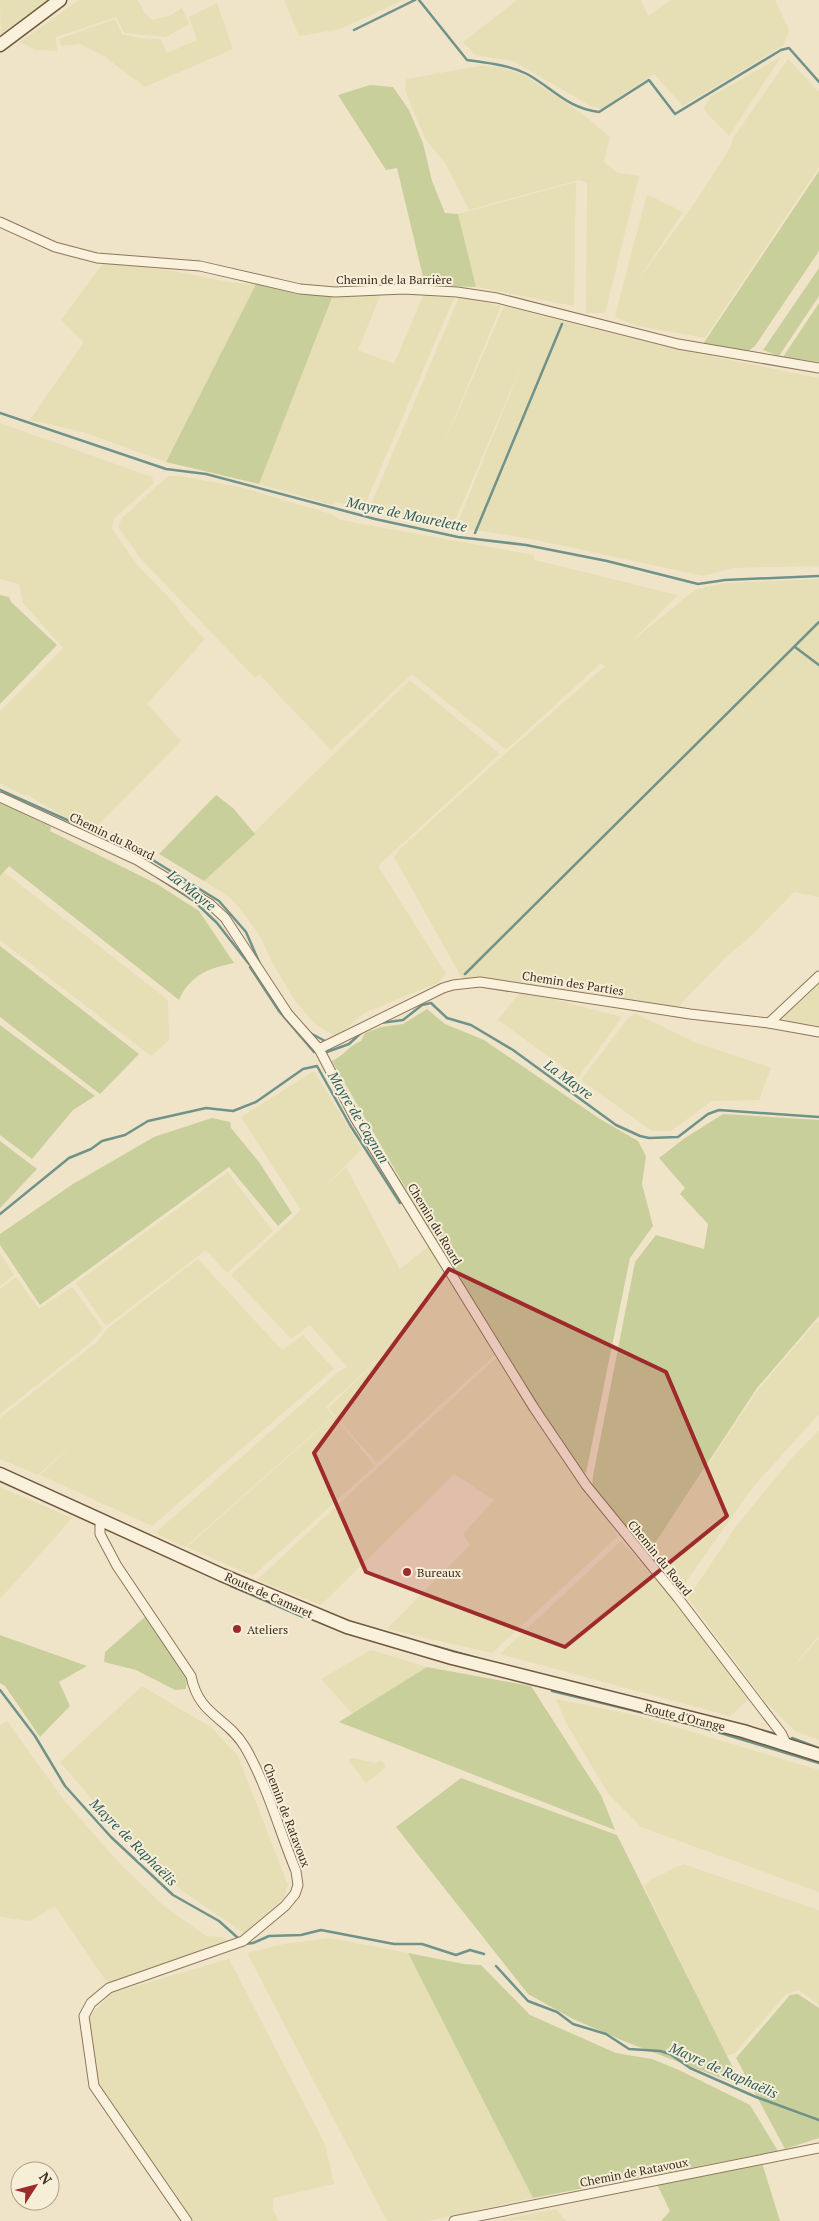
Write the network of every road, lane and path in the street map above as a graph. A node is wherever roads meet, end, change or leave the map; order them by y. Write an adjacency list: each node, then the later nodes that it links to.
1 (60, 0): 2 (main road)
2 (0, 45)
3 (0, 222): 4 (street, Chemin de la Barrière)
4 (819, 368)
5 (0, 797): 9 (street, Chemin du Roard)
6 (819, 976): 7 (street)
7 (769, 1023): 8 (street, Chemin des Parties); 9 (street, Chemin des Parties)
8 (819, 1032)
9 (319, 1049): 13 (street, Chemin du Roard)
10 (0, 1474): 11 (main road, Route de Camaret)
11 (100, 1519): 12 (main road, Route de Camaret); 16 (street, Chemin de Ratavoux)
12 (551, 1683): 13 (main road, Route d'Orange)
13 (786, 1743): 14 (main road, Route d'Orange)
14 (819, 1755)
15 (819, 2148): 17 (street, Chemin de Ratavoux)
16 (187, 2221)
17 (454, 2221)

